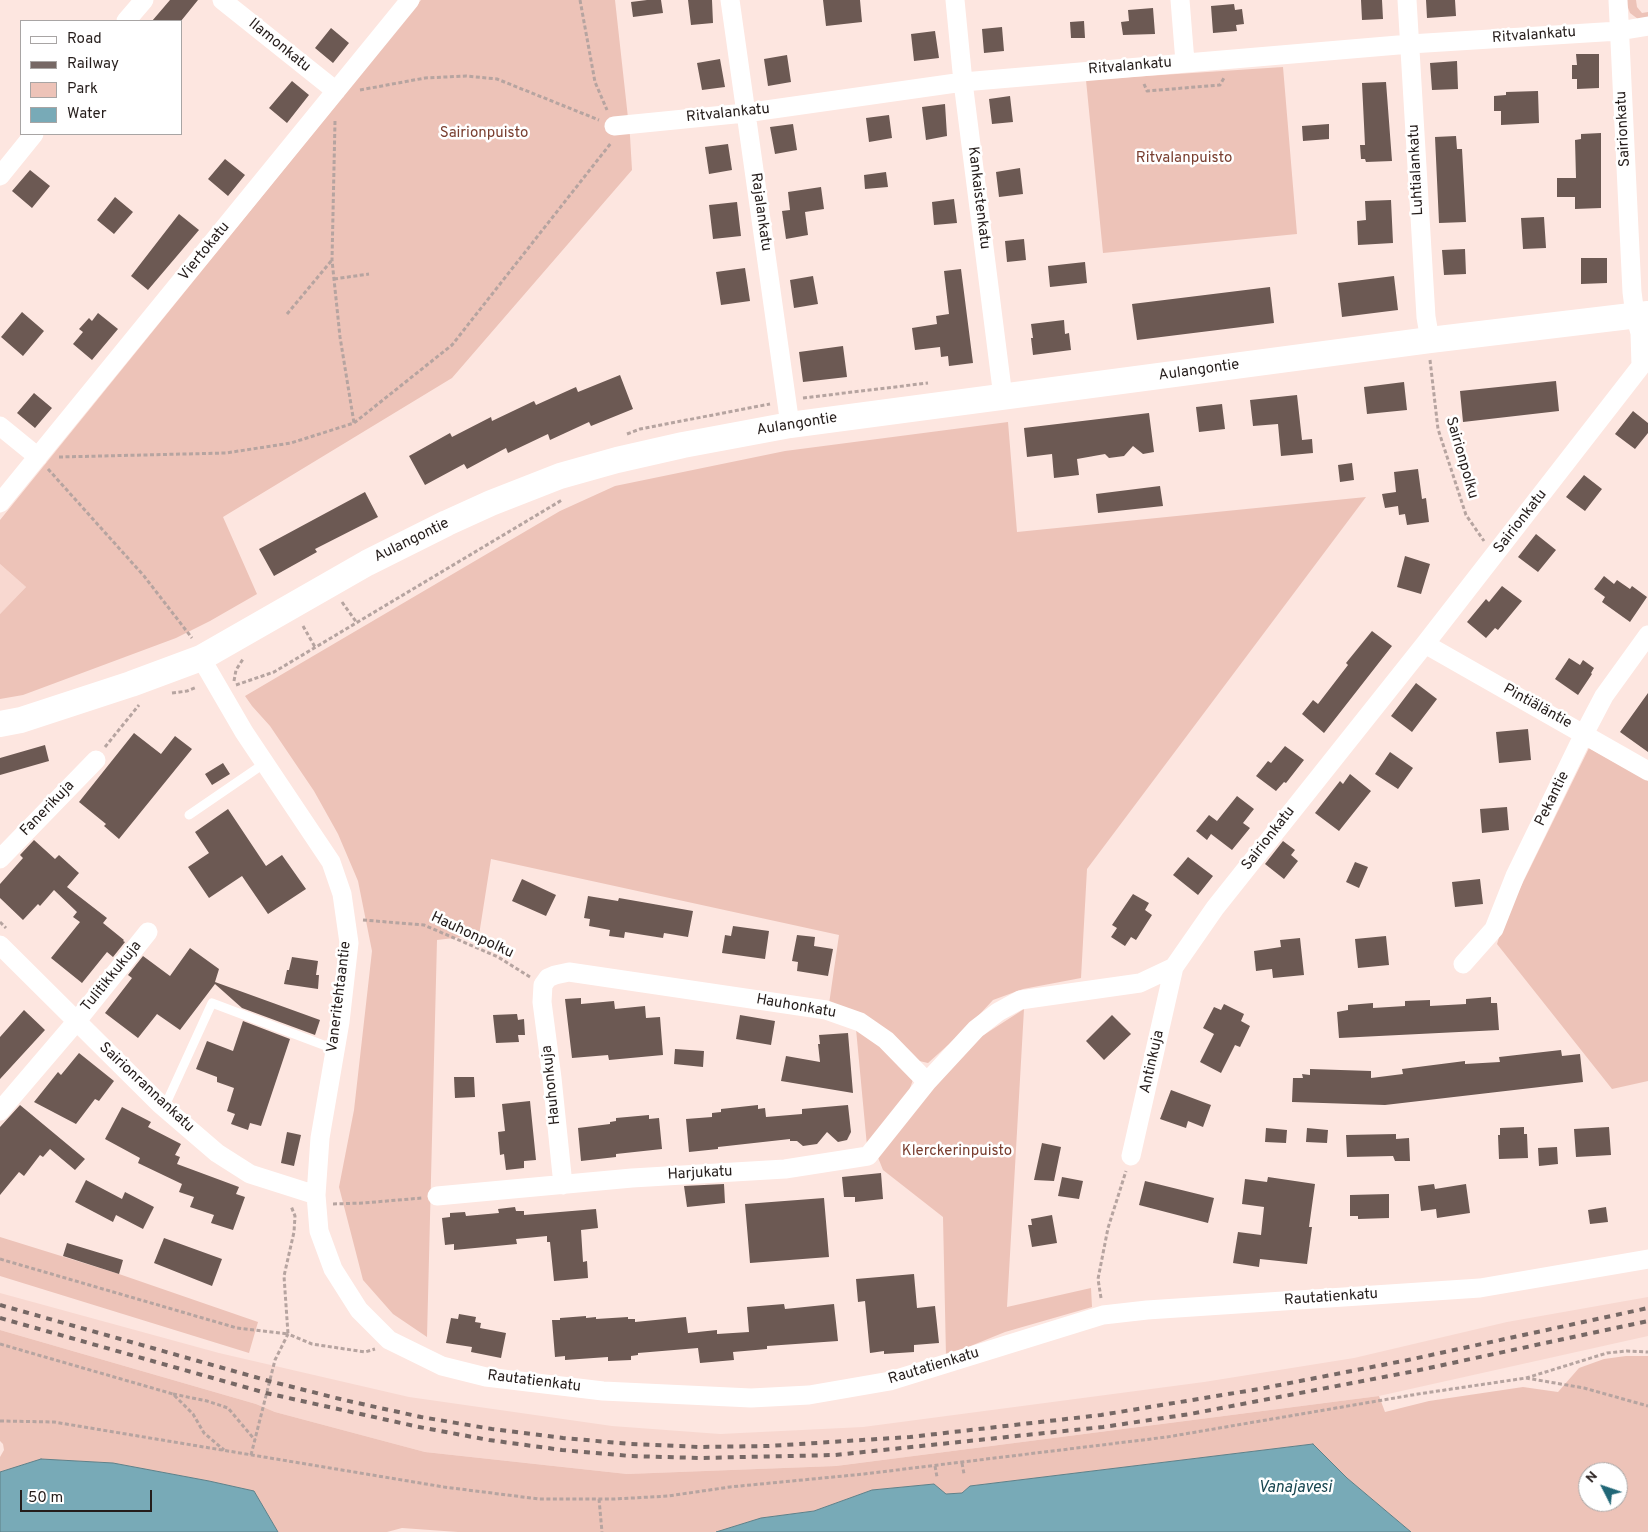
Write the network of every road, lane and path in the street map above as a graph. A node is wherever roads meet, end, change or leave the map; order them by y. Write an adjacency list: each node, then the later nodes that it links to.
1 (144, 0): 10 (street)
2 (222, 0): 16 (street, Ilamonkatu)
3 (410, 0): 16 (street, Viertokatu)
4 (580, 0): 18 (path)
5 (730, 0): 17 (street, Rajalankatu)
6 (955, 0): 15 (street, Kankaistenkatu)
7 (1180, 0): 14 (street)
8 (1407, 0): 13 (street, Luhtialankatu)
9 (1618, 0): 12 (street, Sairionkatu)
10 (127, 20)
11 (1648, 26): 12 (street, Ritvalankatu)
12 (1619, 31): 13 (street, Ritvalankatu); 25 (street, Sairionkatu)
13 (1410, 44): 14 (street, Ritvalankatu); 26 (street, Luhtialankatu)
14 (1185, 62): 15 (street, Ritvalankatu)
15 (963, 82): 17 (street, Ritvalankatu); 28 (street, Kankaistenkatu)
16 (336, 91): 18 (path); 21 (path); 32 (street, Viertokatu)
17 (745, 113): 18 (street, Ritvalankatu); 30 (street, Rajalankatu)
18 (614, 126): 29 (path)
19 (33, 135): 20 (street)
20 (0, 176)
21 (332, 260): 23 (path); 24 (path)
22 (369, 274): 23 (path)
23 (334, 279): 29 (path)
24 (287, 314)
25 (1642, 315): 26 (main road, Aulangontie); 27 (street, Sairionkatu)
26 (1427, 352): 28 (main road, Aulangontie); 35 (path, Sairionpolku)
27 (1645, 368): 35 (street, Sairionkatu)
28 (1004, 397): 30 (main road, Aulangontie)
29 (354, 423): 32 (path)
30 (790, 425): 42 (main road, Aulangontie)
31 (0, 426): 32 (street)
32 (38, 457): 34 (street, Viertokatu); 42 (path)
33 (564, 500): 38 (path)
34 (0, 503)
35 (1494, 556): 40 (street, Sairionkatu)
36 (342, 602): 38 (path)
37 (310, 621): 41 (path)
38 (357, 623): 41 (path)
39 (1648, 635): 48 (street, Pekantie)
40 (1425, 644): 48 (street, Pintiäläntie); 58 (street, Sairionkatu)
41 (316, 647): 44 (path)
42 (196, 648): 43 (street, Vaneritehtaantie); 47 (main road, Aulangontie)
43 (215, 684): 45 (path); 50 (street, Vaneritehtaantie)
44 (237, 692)
45 (168, 694)
46 (142, 701): 49 (path)
47 (0, 724)
48 (1584, 734): 51 (street, Pintiäläntie); 57 (street, Pekantie)
49 (96, 760): 53 (street, Fanerikuja)
50 (265, 763): 52 (lane); 61 (street, Vaneritehtaantie)
51 (1648, 771)
52 (189, 815)
53 (0, 859)
54 (357, 919): 59 (path, Hauhonpolku)
55 (148, 932): 60 (street, Tulitikkukuja)
56 (0, 945): 60 (street, Sairionrannankatu)
57 (1463, 964)
58 (1174, 967): 62 (street); 65 (street, Antinkuja)
59 (543, 985): 62 (street, Hauhonkatu); 66 (street, Hauhonkuja)
60 (76, 1022): 63 (street, Sairionrannankatu); 64 (street, Tulitikkukuja)
61 (334, 1049): 63 (lane); 68 (street, Vaneritehtaantie)
62 (927, 1082): 66 (street, Harjukatu)
63 (164, 1108): 68 (street, Sairionrannankatu)
64 (0, 1111)
65 (1131, 1156): 72 (path)
66 (563, 1185): 67 (street, Harjukatu)
67 (437, 1196): 68 (path)
68 (324, 1199): 74 (street, Rautatienkatu)
69 (295, 1216): 73 (path)
70 (0, 1259): 73 (path)
71 (1648, 1259): 72 (street, Rautatienkatu)
72 (1102, 1315): 74 (street, Rautatienkatu)
73 (288, 1334): 74 (path); 81 (path)
74 (389, 1340)
75 (0, 1344): 78 (path)
76 (1648, 1352): 77 (path)
77 (1526, 1378): 79 (path); 84 (path)
78 (173, 1394): 81 (path); 82 (path)
79 (1648, 1406)
80 (0, 1421): 82 (path)
81 (254, 1440): 83 (path)
82 (226, 1451): 83 (path)
83 (251, 1455): 88 (path)
84 (962, 1462): 85 (path); 86 (path)
85 (935, 1466): 87 (path); 88 (path)
86 (964, 1474)
87 (936, 1477)
88 (599, 1499): 89 (path)
89 (602, 1532)

